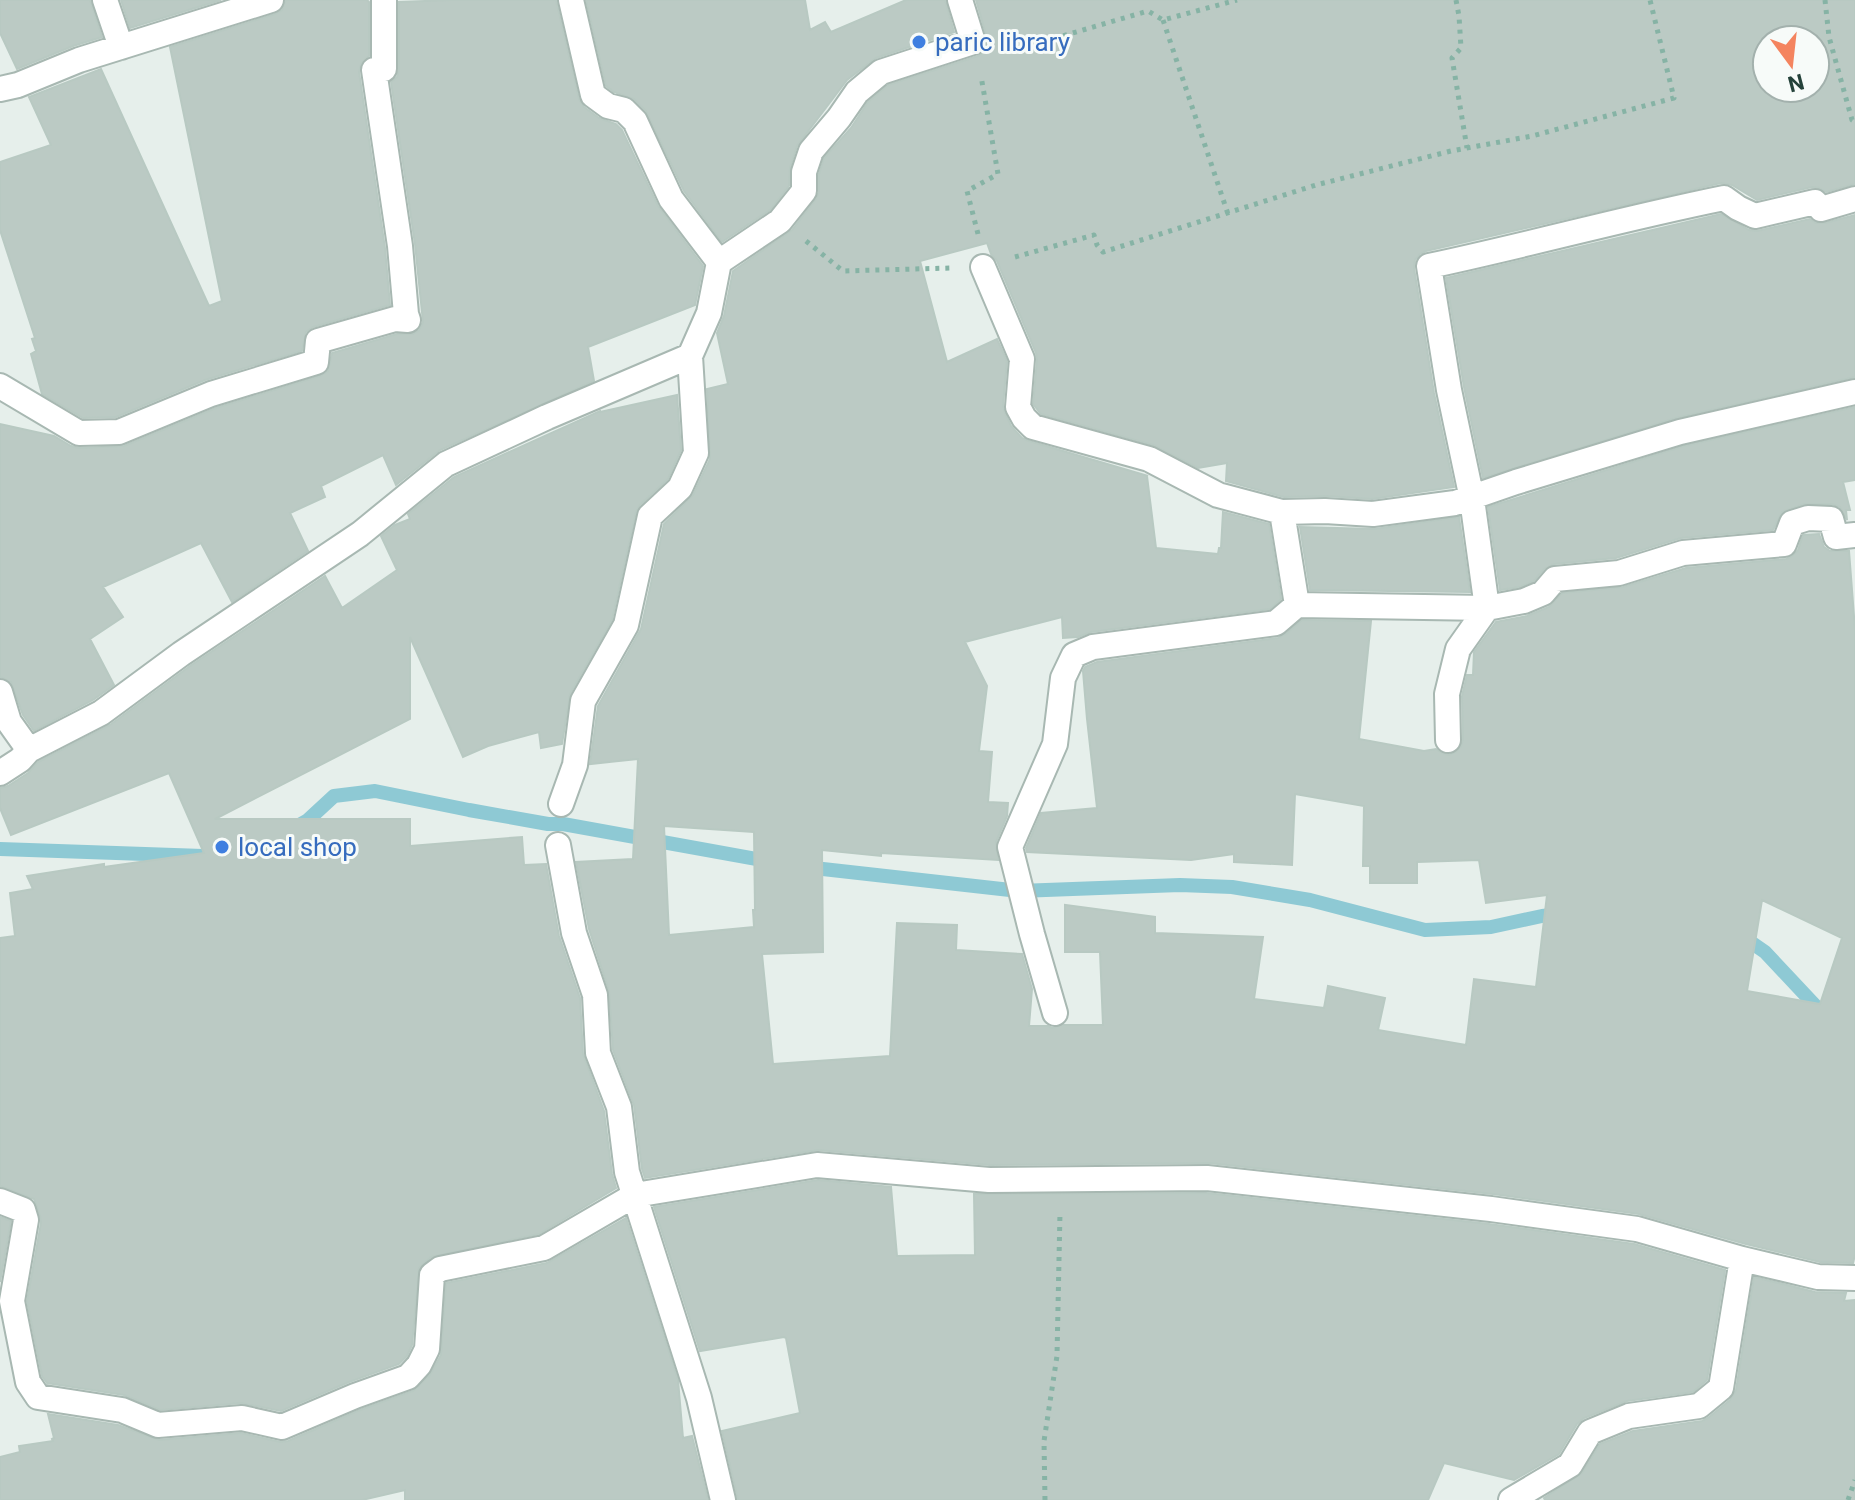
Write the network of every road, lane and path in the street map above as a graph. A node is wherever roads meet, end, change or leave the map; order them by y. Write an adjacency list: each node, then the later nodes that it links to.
1 (105, 0): 11 (street)
2 (271, 0): 11 (street)
3 (384, 0): 22 (street)
4 (571, 0): 19 (street)
5 (960, 0): 12 (street)
6 (1237, 0): 10 (path)
7 (1456, 0): 15 (path)
8 (1650, 0): 15 (path)
9 (1825, 0): 14 (path)
10 (1163, 20): 12 (path); 17 (path)
11 (121, 47): 13 (street)
12 (975, 49): 18 (street); 20 (path)
13 (0, 89)
14 (1855, 122)
15 (1467, 148): 17 (path)
16 (1855, 199): 24 (street)
17 (1228, 214): 20 (path)
18 (780, 221): 19 (street); 20 (path)
19 (719, 262): 21 (street)
20 (984, 266): 25 (street)
21 (690, 356): 31 (street); 33 (street)
22 (0, 386)
23 (1855, 392): 24 (street)
24 (1472, 499): 25 (street); 28 (street)
25 (1282, 512): 27 (street)
26 (1855, 535): 28 (street)
27 (1297, 605): 28 (street); 35 (street)
28 (1487, 608): 30 (street)
29 (0, 692): 31 (street)
30 (1448, 740)
31 (29, 750): 32 (street)
32 (0, 773)
33 (561, 804)
34 (558, 845): 37 (street)
35 (1055, 1013)
36 (1061, 1179): 37 (street); 39 (street); 43 (path)
37 (635, 1195): 38 (street); 42 (street)
38 (0, 1201)
39 (1742, 1259): 40 (street); 44 (street)
40 (1855, 1278)
41 (1855, 1480): 45 (path)
42 (723, 1500)
43 (1045, 1500)
44 (1511, 1500)
45 (1848, 1500)

